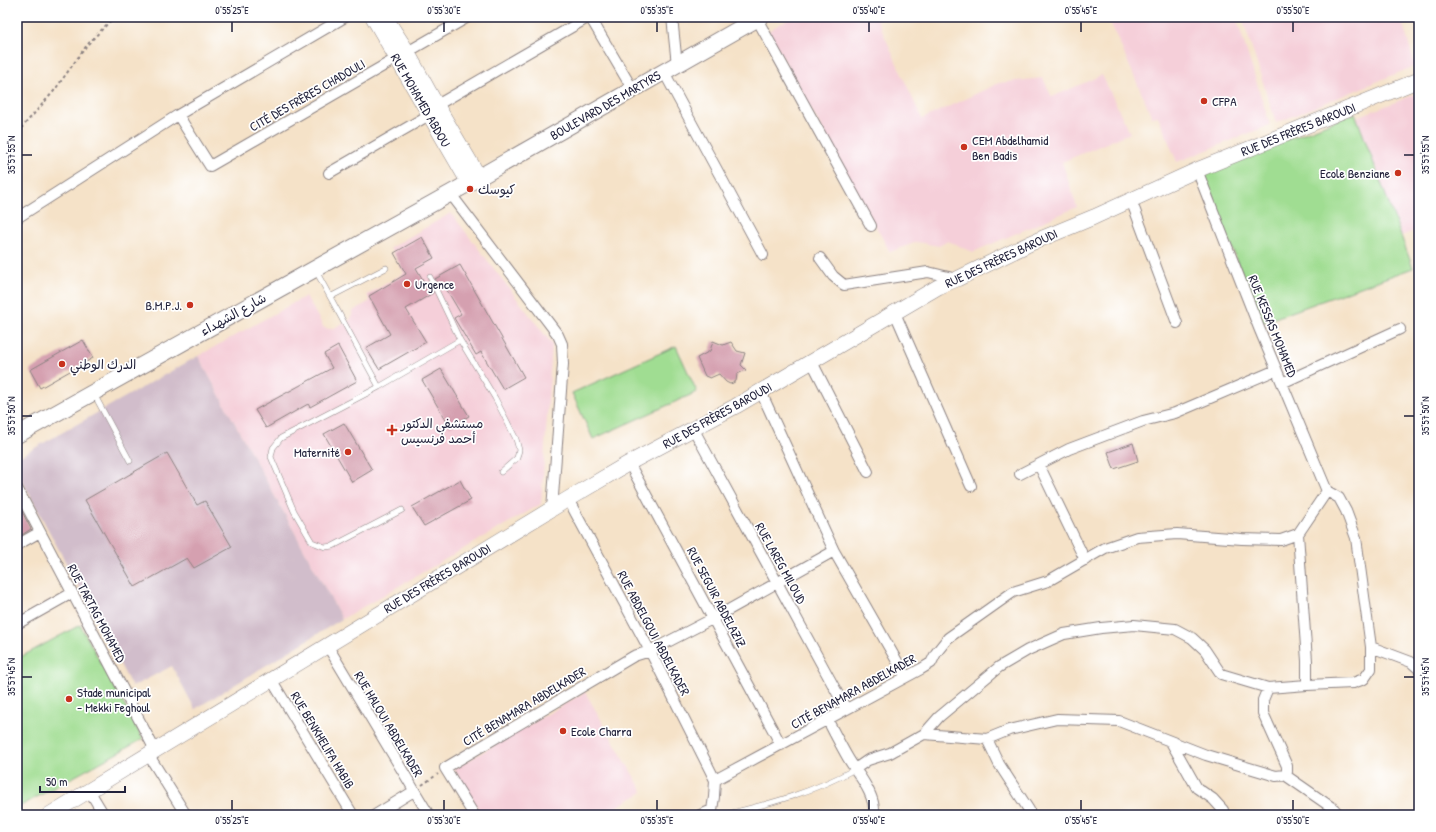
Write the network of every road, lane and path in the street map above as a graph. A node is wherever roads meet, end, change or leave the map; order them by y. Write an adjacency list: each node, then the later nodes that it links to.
1 (114, 17): 15 (path)
2 (345, 17): 14 (street)
3 (373, 17): 9 (street, RUE MOHAMED ABDOU)
4 (385, 17): 9 (street, RUE MOHAMED ABDOU)
5 (468, 17): 9 (street, CITÉ DES FRÈRES CHADOULI)
6 (589, 17): 12 (street); 13 (street)
7 (672, 17): 10 (street)
8 (759, 18): 10 (main road, BOULEVARD DES MARTYRS); 22 (street)
9 (402, 55): 13 (street, RUE MOHAMED ABDOU); 14 (street, CITÉ DES FRÈRES CHADOULI)
10 (670, 69): 12 (main road, BOULEVARD DES MARTYRS); 23 (street)
11 (1419, 80): 16 (street, RUE DES FRÈRES BAROUDI)
12 (633, 90): 18 (main road, BOULEVARD DES MARTYRS)
13 (433, 110): 17 (street); 18 (street, RUE MOHAMED ABDOU)
14 (178, 115): 21 (street)
15 (17, 133)
16 (1197, 170): 20 (street, RUE DES FRÈRES BAROUDI); 35 (street, RUE KESSAS MOHAMED)
17 (329, 173)
18 (474, 180): 19 (main road, BOULEVARD DES MARTYRS)
19 (450, 193): 26 (main road, شارع الشهداء); 52 (street)
20 (1131, 200): 28 (street, RUE DES FRÈRES BAROUDI); 31 (street)
21 (17, 218)
22 (871, 226)
23 (763, 254)
24 (820, 258): 28 (street)
25 (386, 268): 29 (lane)
26 (315, 269): 29 (lane); 39 (main road, شارع الشهداء)
27 (430, 277): 33 (lane)
28 (958, 279): 30 (street, RUE DES FRÈRES BAROUDI)
29 (330, 297): 37 (lane)
30 (895, 313): 34 (street, RUE DES FRÈRES BAROUDI); 48 (street)
31 (1177, 323)
32 (1400, 329): 36 (street)
33 (460, 340): 37 (lane); 45 (lane)
34 (812, 362): 38 (street, RUE DES FRÈRES BAROUDI); 46 (street)
35 (1276, 370): 36 (street, RUE KESSAS MOHAMED); 44 (street)
36 (1282, 383): 50 (street, RUE KESSAS MOHAMED)
37 (379, 387): 53 (lane)
38 (761, 392): 40 (street, RUE DES FRÈRES BAROUDI); 57 (street)
39 (93, 393): 41 (main road, شارع الشهداء); 42 (lane)
40 (694, 430): 43 (street, RUE DES FRÈRES BAROUDI); 59 (street, RUE LAREG MILOUD)
41 (17, 435)
42 (130, 461)
43 (630, 463): 51 (street, RUE DES FRÈRES BAROUDI); 61 (street, RUE SEGUIR ABDELAZIZ)
44 (1039, 465): 47 (street); 58 (street)
45 (501, 472)
46 (868, 472)
47 (1020, 474)
48 (971, 486)
49 (17, 488): 54 (street, RUE TARTAG MOHAMED)
50 (1327, 491): 55 (street); 64 (street)
51 (568, 499): 52 (street, RUE DES FRÈRES BAROUDI); 65 (street, RUE ABDELGOUI ABDELKADER)
52 (552, 509): 63 (street, RUE DES FRÈRES BAROUDI)
53 (402, 510)
54 (40, 532): 56 (street); 60 (street, RUE TARTAG MOHAMED)
55 (1298, 534): 58 (street, CITÉ BENAMARA ABDELKADER); 69 (street)
56 (17, 545)
57 (834, 551): 59 (street, CITÉ BENAMARA ABDELKADER); 67 (street)
58 (1085, 560): 67 (street, CITÉ BENAMARA ABDELKADER)
59 (777, 583): 61 (street, CITÉ BENAMARA ABDELKADER); 71 (street, RUE LAREG MILOUD)
60 (72, 593): 62 (street); 77 (street, RUE TARTAG MOHAMED)
61 (714, 618): 65 (street, CITÉ BENAMARA ABDELKADER); 76 (street, RUE SEGUIR ABDELAZIZ)
62 (17, 624)
63 (327, 645): 68 (street, RUE DES FRÈRES BAROUDI); 83 (street, RUE HALOUI ABDELKADER)
64 (1371, 647): 66 (street); 69 (street)
65 (650, 651): 78 (street, CITÉ BENAMARA ABDELKADER); 81 (street, RUE ABDELGOUI ABDELKADER)
66 (1419, 669)
67 (906, 677): 71 (street, CITÉ BENAMARA ABDELKADER)
68 (271, 679): 77 (street, RUE DES FRÈRES BAROUDI); 89 (street, RUE BENKHELIFA HABIB)
69 (1308, 684): 70 (street)
70 (1268, 688): 73 (street); 80 (street)
71 (846, 709): 72 (street, CITÉ BENAMARA ABDELKADER)
72 (827, 720): 76 (street, CITÉ BENAMARA ABDELKADER); 79 (street)
73 (924, 734): 74 (street); 79 (street)
74 (987, 739): 75 (street); 84 (street)
75 (1171, 742): 80 (street); 96 (street)
76 (781, 745): 81 (street, CITÉ BENAMARA ABDELKADER)
77 (152, 752): 82 (street, RUE DES FRÈRES BAROUDI); 88 (street, RUE TARTAG MOHAMED)
78 (445, 768): 83 (path); 92 (street)
79 (855, 769): 94 (lane); 95 (street)
80 (1285, 775): 97 (street)
81 (715, 780): 85 (street)
82 (89, 790): 86 (street, RUE DES FRÈRES BAROUDI); 87 (street)
83 (414, 791): 90 (street); 91 (street, RUE HALOUI ABDELKADER)
84 (1029, 810)
85 (714, 813): 93 (street)
86 (49, 815)
87 (104, 815)
88 (186, 815)
89 (353, 815)
90 (375, 815)
91 (429, 815)
92 (474, 815)
93 (700, 815)
94 (724, 815)
95 (874, 815)
96 (1223, 815)
97 (1339, 815)

